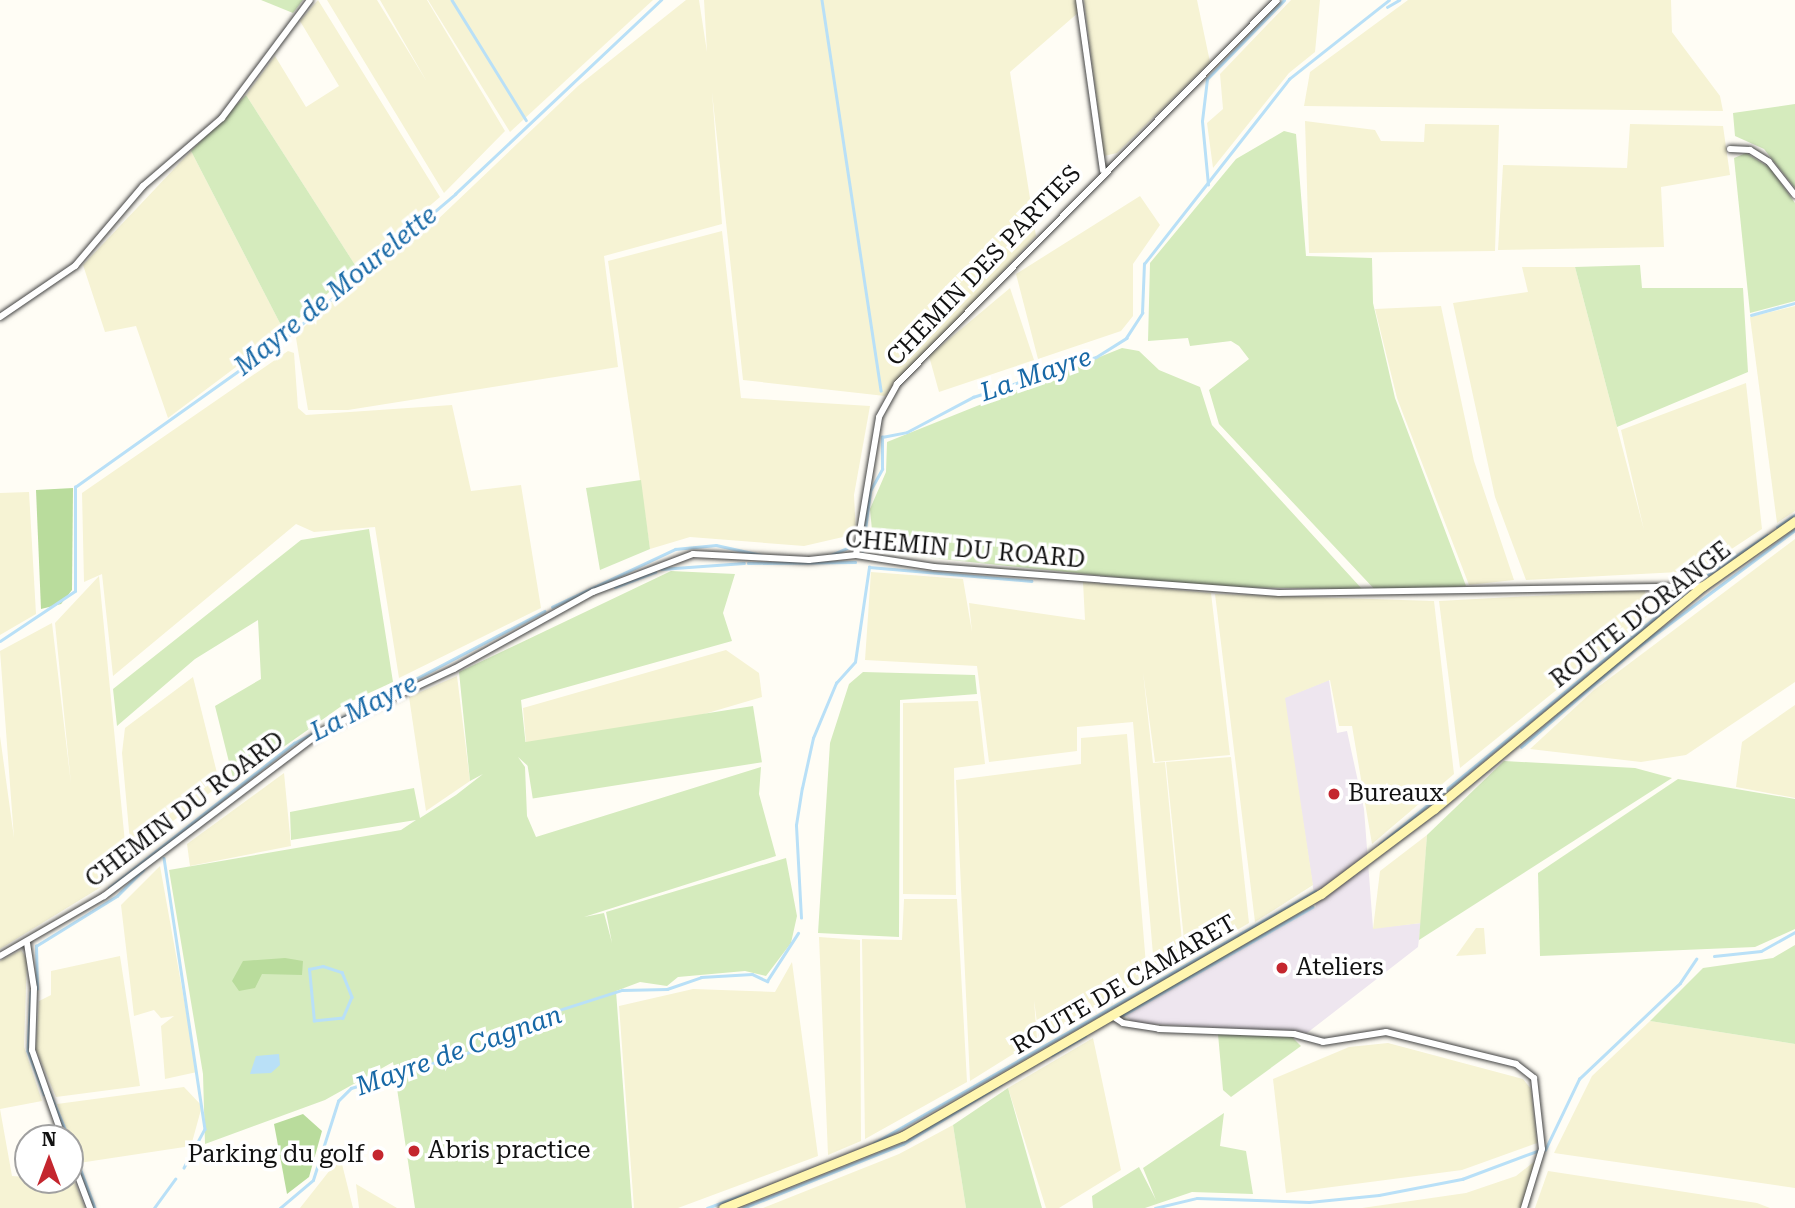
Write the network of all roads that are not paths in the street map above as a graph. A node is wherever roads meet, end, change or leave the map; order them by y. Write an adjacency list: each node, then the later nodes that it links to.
1 (310, 0): 7 (street)
2 (1079, 0): 5 (street, CHEMIN DES PARTIES)
3 (1277, 0): 5 (street)
4 (1730, 149): 6 (street)
5 (1103, 170): 9 (street, CHEMIN DES PARTIES)
6 (1795, 195)
7 (0, 317)
8 (1795, 522): 10 (main road, ROUTE D'ORANGE)
9 (856, 555): 10 (street, CHEMIN DU ROARD); 12 (street, CHEMIN DU ROARD)
10 (1703, 586): 11 (main road, ROUTE D'ORANGE)
11 (1514, 743): 14 (main road, ROUTE DE CAMARET)
12 (27, 943): 13 (street, CHEMIN DU ROARD); 15 (street)
13 (0, 956)
14 (1111, 1015): 16 (main road, ROUTE DE CAMARET); 17 (street)
15 (58, 1124)
16 (723, 1208)
17 (1524, 1208)

